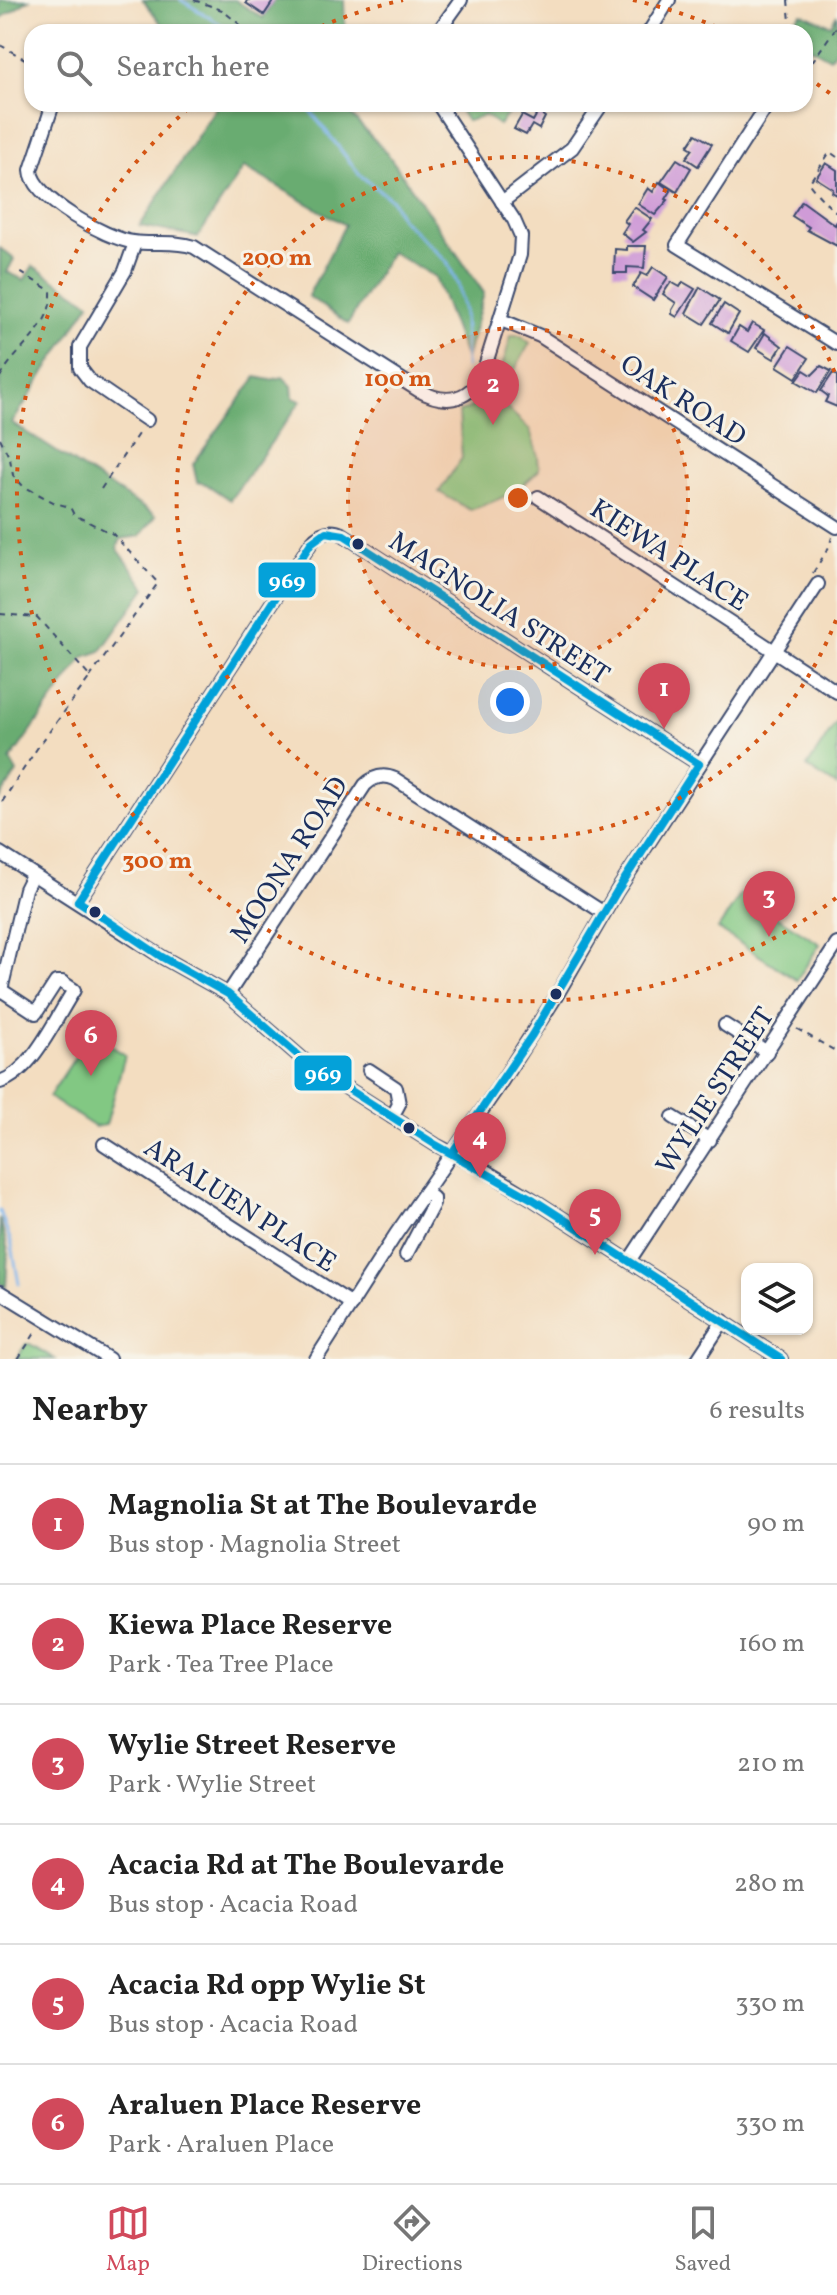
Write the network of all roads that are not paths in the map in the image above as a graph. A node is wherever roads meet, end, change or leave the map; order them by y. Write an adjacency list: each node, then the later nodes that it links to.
1 (461, 0): 3 (street)
2 (669, 0): 4 (street)
3 (444, 24)
4 (654, 24)
5 (50, 112): 10 (street)
6 (443, 112): 9 (street)
7 (597, 112): 9 (street)
8 (763, 112): 12 (street)
9 (502, 202): 11 (street)
10 (135, 243): 11 (street); 13 (street)
11 (501, 320): 15 (street, OAK ROAD)
12 (837, 344)
13 (147, 420)
14 (538, 497): 17 (street, KIEWA PLACE)
15 (836, 526)
16 (818, 584): 17 (street)
17 (776, 651): 18 (street, KIEWA PLACE); 19 (street)
18 (837, 692)
19 (699, 764): 22 (street, MAGNOLIA STREET); 23 (street)
20 (0, 853): 21 (street)
21 (32, 875): 22 (street); 25 (street)
22 (78, 901): 26 (street)
23 (604, 913): 26 (street, MOONA ROAD); 37 (street)
24 (837, 944): 30 (street, WYLIE STREET)
25 (1, 990): 27 (street)
26 (228, 994): 33 (street)
27 (36, 1013): 28 (street); 28 (street)
28 (52, 1023): 32 (street)
29 (725, 1025): 30 (street)
30 (767, 1052): 35 (street, WYLIE STREET)
31 (369, 1070): 33 (street)
32 (0, 1082)
33 (392, 1117): 37 (street)
34 (673, 1117): 35 (street)
35 (710, 1140): 40 (street, WYLIE STREET)
36 (104, 1144): 42 (street, ARALUEN PLACE)
37 (452, 1153): 38 (street); 40 (street)
38 (425, 1192): 39 (street); 42 (street)
39 (406, 1255)
40 (629, 1261): 43 (street)
41 (0, 1292): 44 (street)
42 (352, 1304): 45 (street)
43 (723, 1321): 46 (street); 47 (street)
44 (109, 1359)
45 (316, 1359)
46 (698, 1359)
47 (781, 1359)

